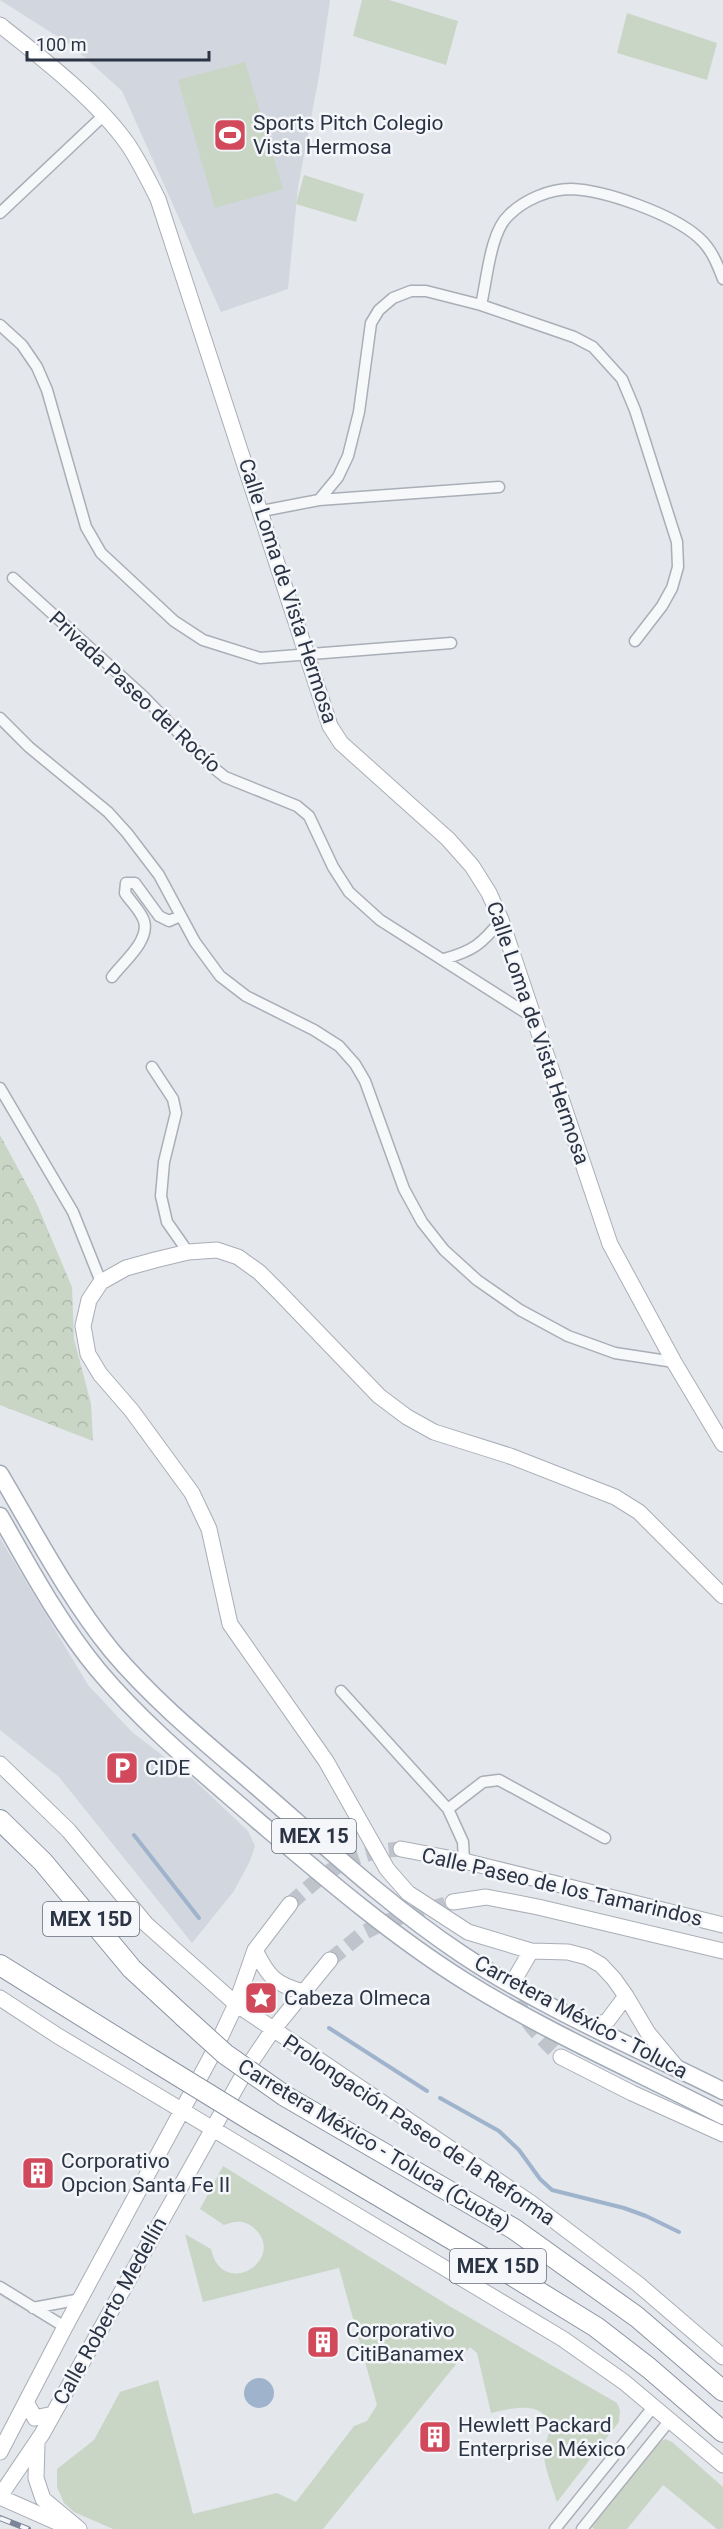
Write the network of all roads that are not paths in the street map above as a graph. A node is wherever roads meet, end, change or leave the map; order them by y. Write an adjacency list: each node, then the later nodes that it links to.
1 (0, 25): 2 (street, Calle Loma de Vista Hermosa)
2 (103, 116): 3 (street); 9 (street, Calle Loma de Vista Hermosa)
3 (0, 213)
4 (723, 279): 5 (street)
5 (481, 305): 8 (street); 11 (street)
6 (0, 325): 13 (street)
7 (500, 488): 8 (street)
8 (319, 500): 9 (street)
9 (262, 511): 13 (street, Calle Loma de Vista Hermosa)
10 (13, 578): 17 (street, Privada Paseo del Rocío)
11 (636, 641)
12 (451, 643): 13 (street)
13 (307, 655): 16 (street, Calle Loma de Vista Hermosa)
14 (0, 718): 15 (street)
15 (180, 916): 18 (street); 24 (street)
16 (501, 920): 17 (street); 19 (street, Calle Loma de Vista Hermosa)
17 (444, 959): 19 (street, Privada Paseo del Rocío)
18 (112, 977)
19 (534, 1018): 24 (street, Calle Loma de Vista Hermosa)
20 (152, 1067): 22 (street)
21 (0, 1088): 23 (street)
22 (188, 1252): 23 (street); 28 (street)
23 (101, 1282): 40 (street)
24 (674, 1362): 25 (street, Calle Loma de Vista Hermosa)
25 (723, 1444)
26 (0, 1474): 49 (main road, Carretera México - Toluca / MEX 15)
27 (0, 1516): 55 (main road, Carretera México - Toluca / MEX 15)
28 (723, 1596)
29 (341, 1691): 31 (street)
30 (0, 1764): 48 (street, Prolongación Paseo de la Reforma)
31 (448, 1809): 33 (street); 35 (street)
32 (0, 1820): 63 (highway, Carretera México - Toluca (Cuota) / MEX 15D, bridge)
33 (605, 1838)
34 (401, 1849): 35 (street, Calle Paseo de los Tamarindos)
35 (464, 1861): 38 (street, Calle Paseo de los Tamarindos)
36 (453, 1902): 41 (street, Calle Paseo de los Tamarindos)
37 (290, 1904): 39 (street)
38 (723, 1924)
39 (255, 1950): 45 (street); 48 (street)
40 (531, 1951): 44 (street); 46 (street)
41 (723, 1951)
42 (330, 1960): 45 (street)
43 (0, 1965): 68 (highway, Carretera México - Toluca (Cuota) / MEX 15D, bridge)
44 (517, 1975)
45 (303, 1992): 50 (street)
46 (626, 1996): 49 (street); 52 (street)
47 (0, 1998): 54 (street)
48 (236, 2004): 50 (street, Prolongación Paseo de la Reforma); 54 (street, Calle Roberto Medellín)
49 (594, 2028): 52 (main road, Carretera México - Toluca / MEX 15)
50 (272, 2031): 56 (street, Calle Roberto Medellín); 62 (street, Prolongación Paseo de la Reforma)
51 (561, 2057): 57 (street)
52 (678, 2068): 53 (main road, Carretera México - Toluca / MEX 15)
53 (723, 2091)
54 (184, 2111): 56 (street); 59 (street, Calle Roberto Medellín)
55 (723, 2116)
56 (212, 2127): 65 (street); 66 (street, Calle Roberto Medellín)
57 (723, 2133)
58 (0, 2287): 60 (street)
59 (81, 2299): 60 (street); 61 (street, Calle Roberto Medellín)
60 (33, 2308): 61 (street)
61 (65, 2327): 64 (street, Calle Roberto Medellín)
62 (723, 2357)
63 (723, 2391)
64 (26, 2402): 66 (street); 70 (street, Calle Roberto Medellín)
65 (654, 2406): 67 (street); 75 (street)
66 (53, 2414): 69 (street, Calle Roberto Medellín)
67 (670, 2420): 71 (street); 76 (street)
68 (723, 2432)
69 (37, 2443): 72 (street, Calle Roberto Medellín); 74 (street)
70 (2, 2444)
71 (723, 2465)
72 (0, 2497): 73 (street)
73 (72, 2529)
74 (79, 2529)
75 (555, 2529)
76 (582, 2529)

